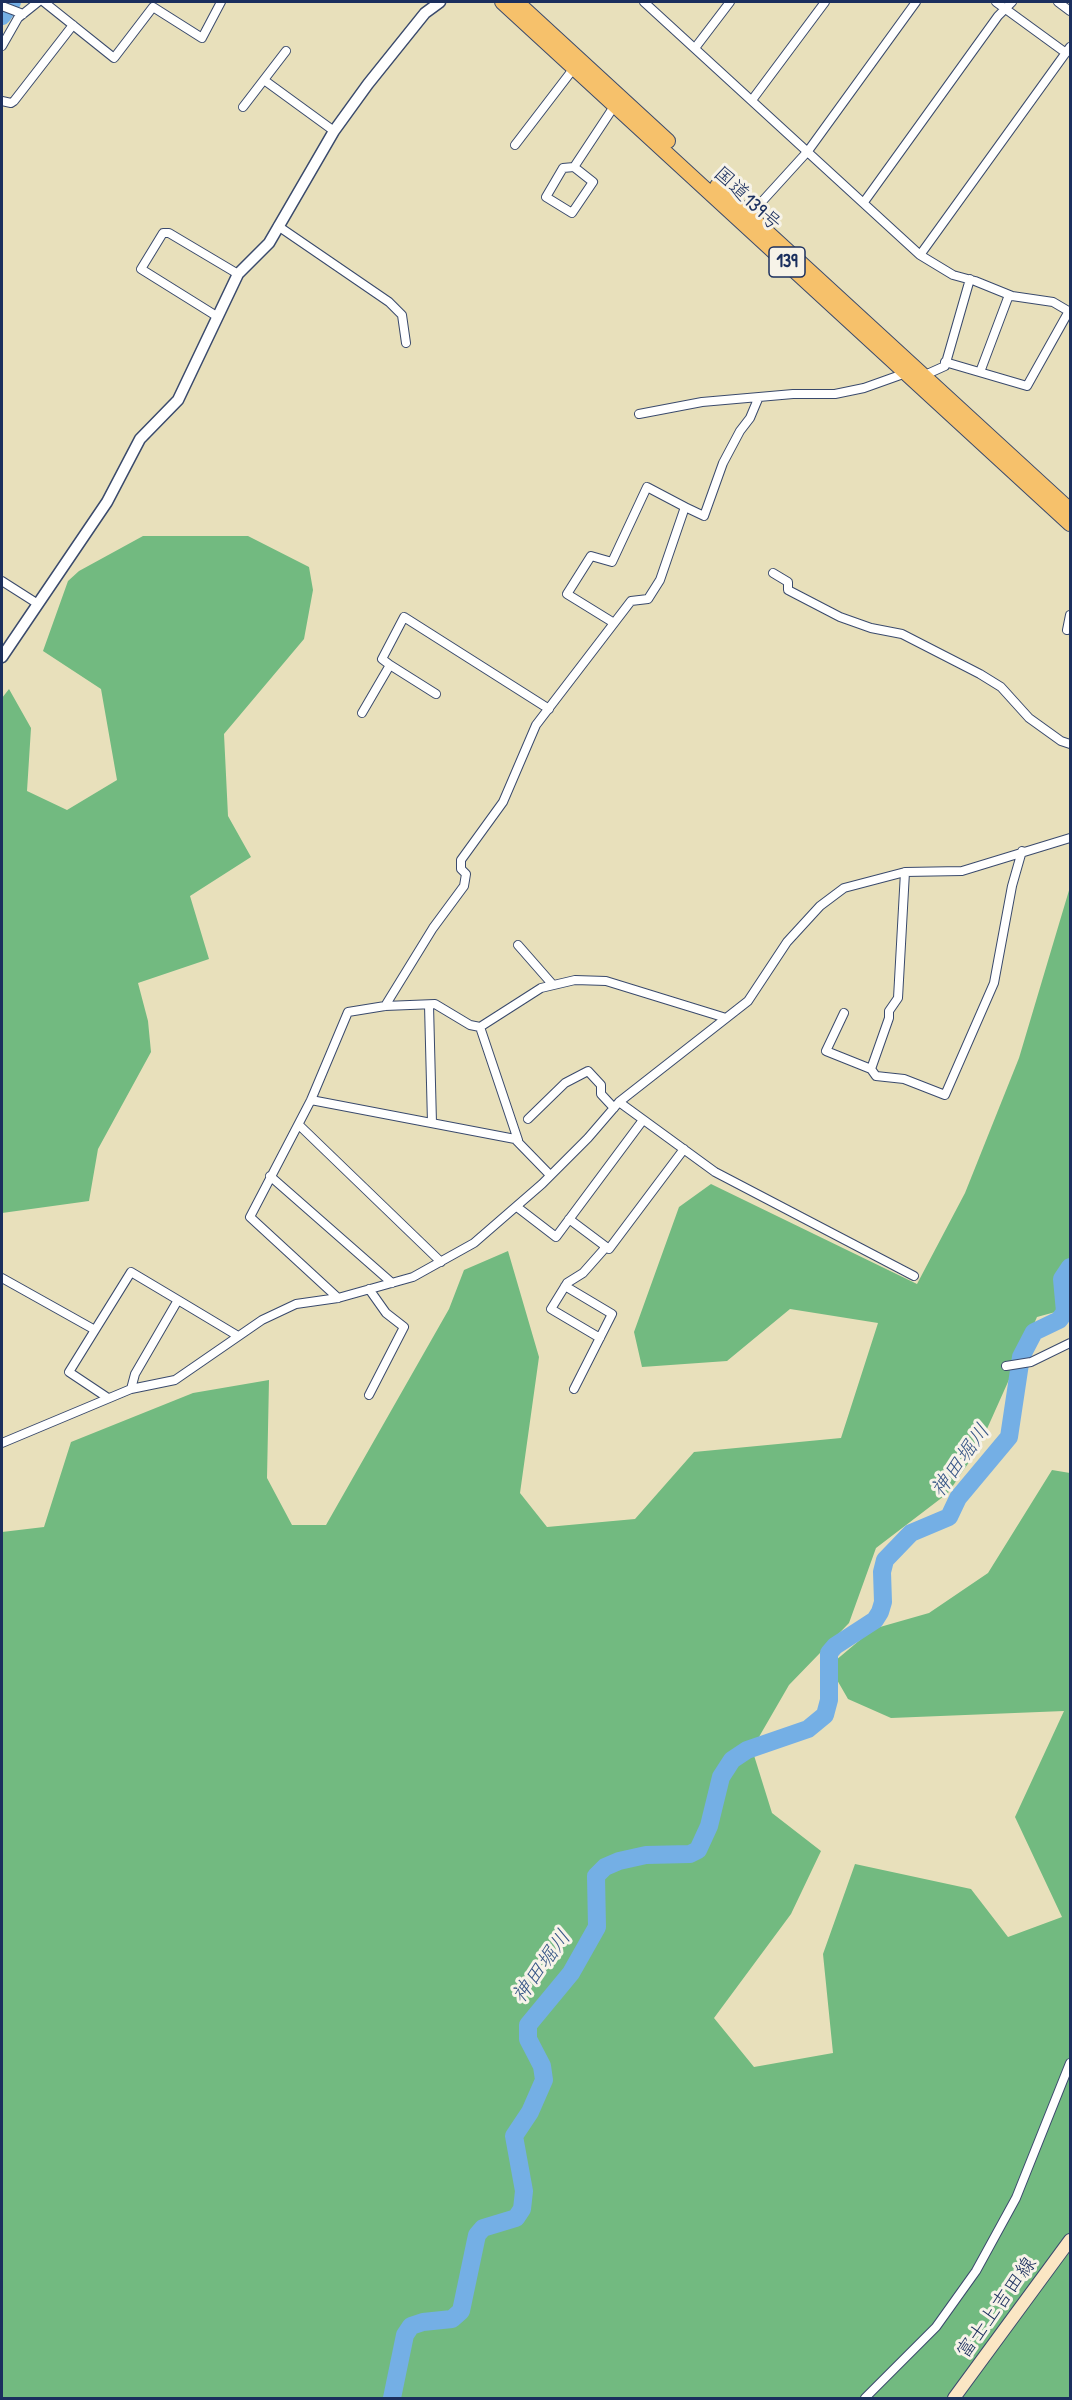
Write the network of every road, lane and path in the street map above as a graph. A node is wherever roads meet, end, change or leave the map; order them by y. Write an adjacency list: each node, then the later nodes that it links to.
1 (38, 2): 16 (street)
2 (44, 2): 17 (street)
3 (221, 2): 17 (street)
4 (440, 2): 28 (street)
5 (502, 2): 22 (highway, 国道139号 / 139)
6 (517, 2): 33 (highway, 国道139号 / 139)
7 (644, 2): 19 (street)
8 (730, 2): 19 (street)
9 (825, 2): 24 (street)
10 (916, 2): 30 (street)
11 (996, 2): 13 (street)
12 (1058, 2): 15 (street)
13 (1010, 5): 20 (street); 32 (street)
14 (2, 6): 16 (street)
15 (1071, 11)
16 (20, 13): 18 (street)
17 (73, 25): 25 (street)
18 (2, 46)
19 (695, 48): 24 (street)
20 (1068, 50): 35 (street)
21 (286, 51): 23 (street)
22 (574, 68): 26 (highway, 国道139号 / 139); 29 (street)
23 (264, 80): 27 (street); 28 (street)
24 (752, 100): 30 (street)
25 (2, 101)
26 (615, 105): 31 (street); 33 (highway, 国道139号 / 139)
27 (243, 107)
28 (334, 131): 34 (street)
29 (515, 145)
30 (808, 152): 32 (street); 33 (street)
31 (574, 167): 31 (street)
32 (864, 202): 35 (street)
33 (746, 219): 44 (highway, 国道139号 / 139); 45 (highway, 国道139号 / 139)
34 (278, 226): 36 (street); 41 (street)
35 (920, 255): 37 (street)
36 (238, 274): 40 (street); 40 (street)
37 (970, 279): 38 (street); 42 (street)
38 (1010, 295): 39 (street); 43 (street)
39 (1070, 311): 43 (street)
40 (218, 317): 53 (street)
41 (406, 343)
42 (945, 362): 43 (street); 45 (street)
43 (980, 372)
44 (906, 373): 46 (street); 50 (highway, 国道139号 / 139)
45 (925, 375): 49 (highway, 国道139号 / 139)
46 (758, 399): 47 (street); 48 (street)
47 (639, 414)
48 (685, 507): 55 (street); 55 (street)
49 (1071, 510)
50 (1071, 524)
51 (773, 573): 62 (street)
52 (2, 580): 53 (street)
53 (38, 604): 57 (street)
54 (1071, 615): 56 (street)
55 (614, 623): 60 (street)
56 (1067, 630)
57 (2, 657)
58 (390, 665): 59 (street); 60 (street); 61 (street)
59 (436, 694)
60 (549, 709): 69 (street)
61 (362, 713)
62 (1071, 744)
63 (1071, 838): 64 (street)
64 (1022, 852): 65 (street); 73 (street)
65 (905, 872): 71 (street); 73 (street)
66 (519, 945): 67 (street)
67 (553, 985): 71 (street); 72 (street)
68 (429, 1005): 69 (street); 72 (street); 78 (street)
69 (385, 1006): 74 (street)
70 (844, 1013): 73 (street)
71 (726, 1018): 75 (street)
72 (480, 1027): 80 (street)
73 (871, 1069)
74 (311, 1100): 78 (street); 79 (street)
75 (616, 1105): 76 (street); 77 (street); 82 (street)
76 (528, 1119)
77 (644, 1120): 81 (street); 85 (street)
78 (432, 1123): 80 (street)
79 (299, 1125): 83 (street); 87 (street)
80 (518, 1140): 82 (street)
81 (684, 1149): 86 (street); 88 (street)
82 (550, 1174): 84 (street)
83 (270, 1176): 90 (street); 93 (street)
84 (517, 1207): 85 (street); 87 (street)
85 (569, 1219): 86 (street)
86 (606, 1247): 91 (street)
87 (441, 1262): 90 (street)
88 (914, 1276)
89 (2, 1278): 95 (street)
90 (392, 1283): 92 (street)
91 (565, 1286): 97 (street); 97 (street)
92 (369, 1289): 93 (street); 102 (street)
93 (338, 1298): 96 (street)
94 (178, 1300): 95 (street); 96 (street); 100 (street)
95 (95, 1330): 103 (street)
96 (238, 1336): 100 (street)
97 (600, 1338): 101 (street)
98 (1071, 1343): 99 (street)
99 (1006, 1366)
100 (131, 1389): 103 (street)
101 (574, 1389)
102 (369, 1395)
103 (108, 1398): 104 (street)
104 (2, 1443)
105 (1071, 2063): 107 (street)
106 (1071, 2240): 108 (main road, 富士上吉田線)
107 (865, 2398)
108 (954, 2398)

